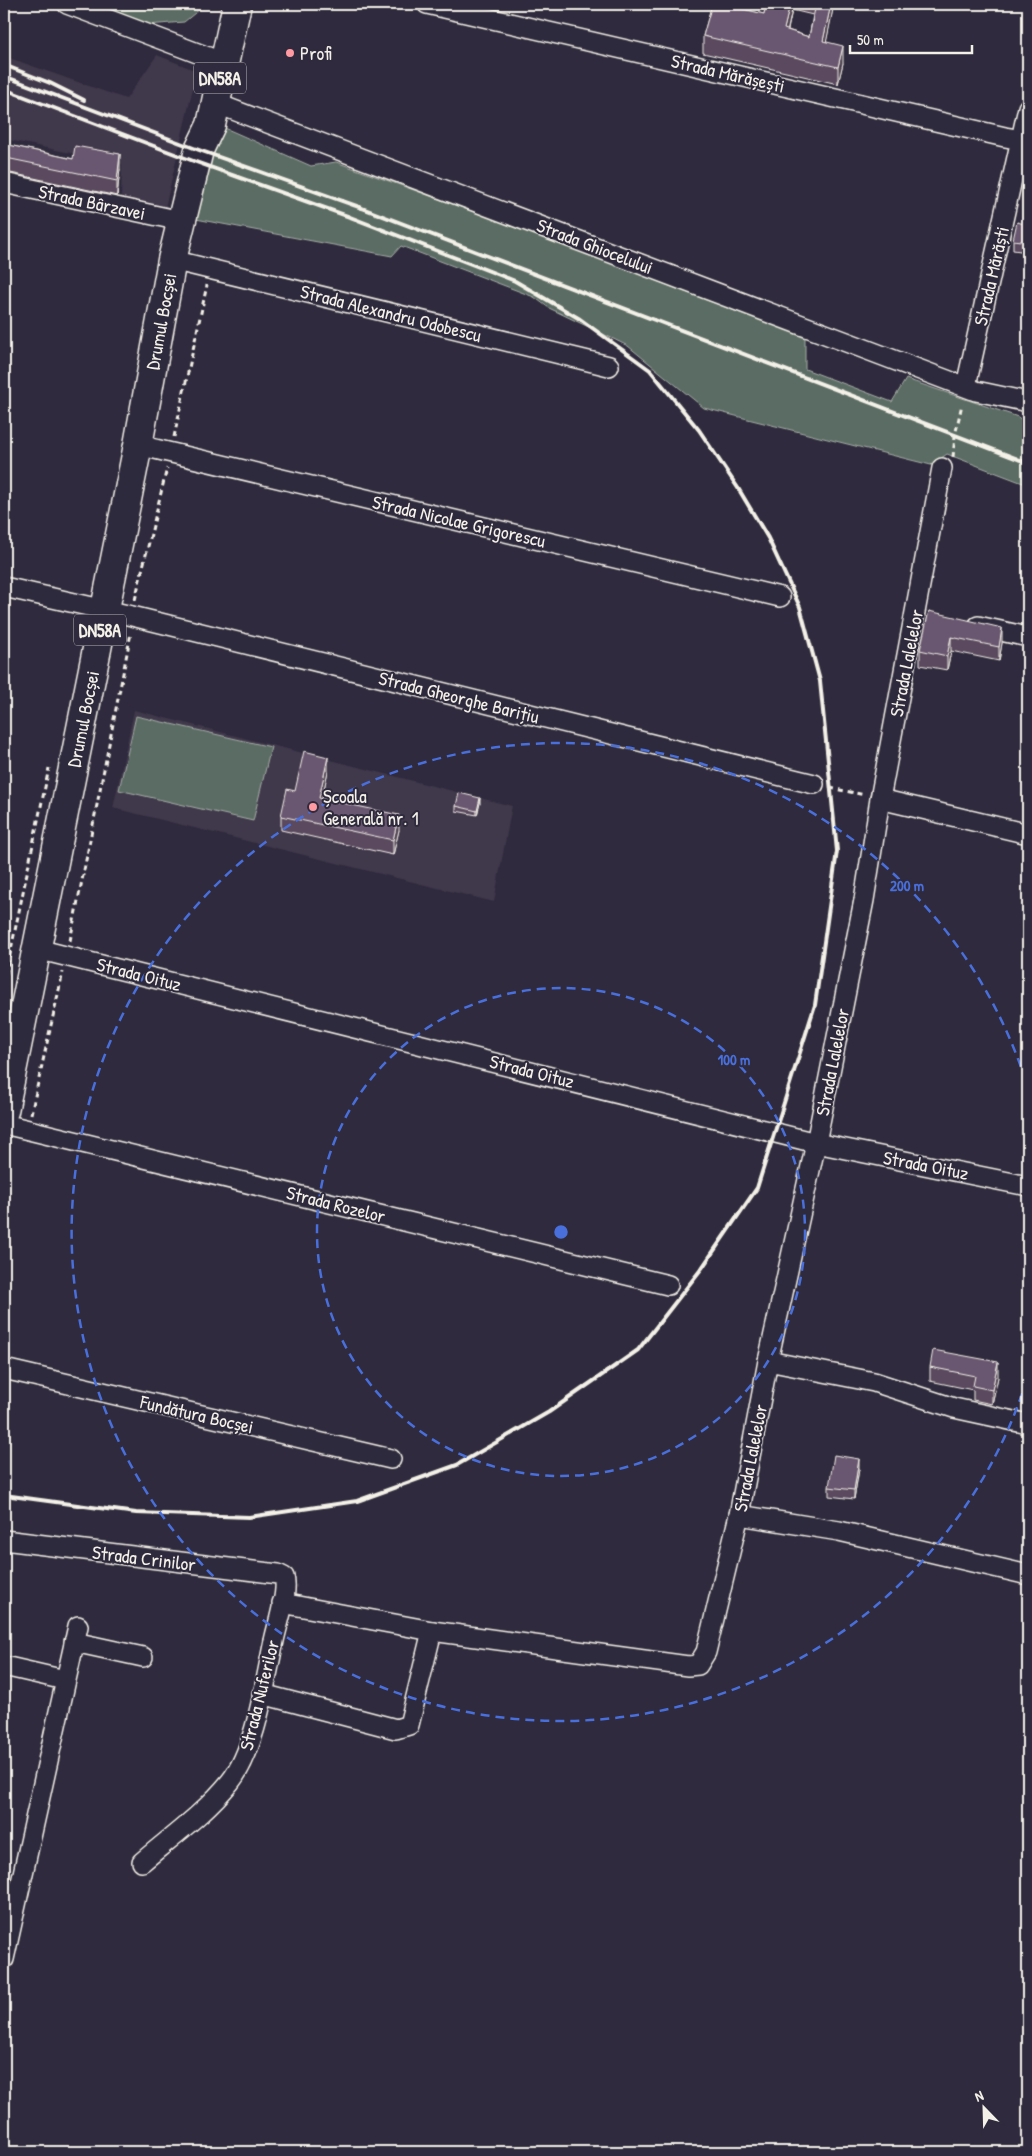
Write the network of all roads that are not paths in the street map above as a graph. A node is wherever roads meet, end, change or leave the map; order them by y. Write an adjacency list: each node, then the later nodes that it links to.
1 (67, 4): 4 (street)
2 (237, 4): 4 (main road, DN58A)
3 (427, 4): 7 (street, Strada Mărășești)
4 (224, 63): 5 (main road, DN58A)
5 (215, 103): 9 (main road, Drumul Bocșei / DN58A); 12 (street, Strada Ghiocelului)
6 (1028, 108): 7 (street, Strada Mărăști)
7 (1025, 140): 12 (street, Strada Mărăști)
8 (4, 183): 9 (street, Strada Bârzavei)
9 (181, 221): 10 (main road, Drumul Bocșei / DN58A)
10 (172, 260): 11 (street, Strada Alexandru Odobescu); 14 (main road, Drumul Bocșei / DN58A)
11 (609, 366)
12 (971, 388): 13 (street, Strada Ghiocelului)
13 (1028, 402)
14 (138, 445): 17 (street, Strada Nicolae Grigorescu); 18 (main road, Drumul Bocșei / DN58A)
15 (942, 468): 19 (street, Strada Lalelelor)
16 (4, 587): 18 (street, Strada Gheorghe Barițiu)
17 (780, 597)
18 (105, 609): 23 (street, Strada Gheorghe Barițiu); 26 (main road, Drumul Bocșei / DN58A)
19 (916, 611): 20 (street); 24 (street, Strada Lalelelor)
20 (934, 616)
21 (963, 622): 22 (street)
22 (1028, 637)
23 (814, 784)
24 (880, 799): 25 (street); 29 (street, Strada Lalelelor)
25 (1028, 834)
26 (37, 949): 27 (main road, Drumul Bocșei / DN58A); 29 (street, Strada Oituz)
27 (4, 1111)
28 (4, 1124): 31 (street, Strada Rozelor)
29 (816, 1143): 30 (street, Strada Oituz); 32 (street, Strada Lalelelor)
30 (1028, 1186)
31 (668, 1285)
32 (768, 1361): 34 (street); 36 (street, Strada Lalelelor)
33 (4, 1369): 35 (street, Fundătura Bocșei)
34 (1028, 1424)
35 (391, 1459)
36 (739, 1515): 38 (street); 41 (street, Strada Lalelelor)
37 (4, 1540): 39 (street, Strada Crinilor)
38 (1028, 1575)
39 (284, 1577): 40 (street, Strada Nuferilor)
40 (282, 1603): 41 (street); 45 (street, Strada Nuferilor)
41 (432, 1631): 45 (street)
42 (143, 1657): 44 (street)
43 (4, 1666): 44 (street)
44 (65, 1680): 47 (street)
45 (262, 1694): 46 (street, Strada Nuferilor)
46 (142, 1862)
47 (4, 1958)

